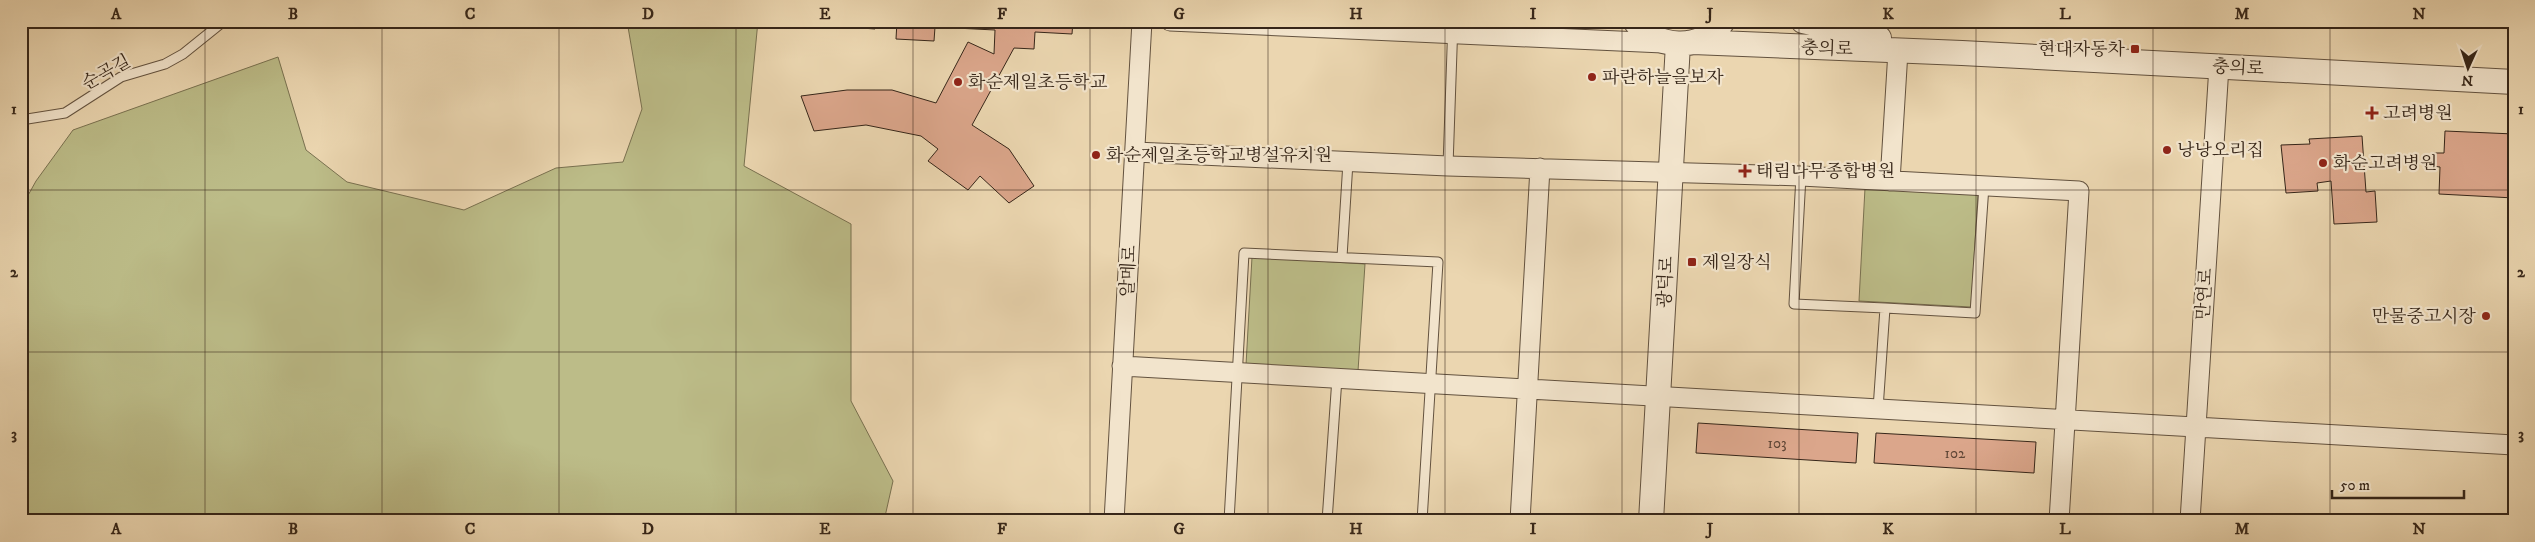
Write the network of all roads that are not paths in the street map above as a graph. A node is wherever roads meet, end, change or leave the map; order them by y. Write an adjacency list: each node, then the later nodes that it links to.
1 (224, 21): 13 (lane, 순곡길)
2 (1142, 21): 14 (street, 알메로)
3 (1170, 21): 7 (street)
4 (1634, 21): 8 (street)
5 (1722, 21): 8 (street)
6 (1803, 21): 10 (street, 충의로)
7 (1453, 27): 8 (street); 16 (lane)
8 (1679, 43): 9 (street, 충의로); 18 (street, 광덕로)
9 (1898, 50): 10 (street, 충의로); 20 (street)
10 (1962, 53): 11 (street, 충의로)
11 (2219, 66): 12 (street, 충의로); 32 (street, 만연로)
12 (2514, 82)
13 (21, 120)
14 (1135, 152): 15 (street); 24 (street, 알메로)
15 (1348, 162): 16 (street); 22 (lane)
16 (1448, 166): 17 (street)
17 (1540, 168): 18 (street); 28 (street)
18 (1671, 171): 19 (street); 29 (street, 광덕로)
19 (1801, 176): 20 (street); 23 (lane)
20 (1890, 181): 21 (street)
21 (1984, 186): 23 (lane); 31 (street)
22 (1342, 257): 25 (lane); 27 (lane)
23 (1885, 308): 30 (lane)
24 (1122, 366): 25 (street); 35 (street, 알메로)
25 (1238, 373): 26 (street); 36 (lane)
26 (1336, 378): 27 (street); 37 (lane)
27 (1431, 383): 28 (street); 38 (lane)
28 (1528, 389): 29 (street); 39 (street)
29 (1658, 396): 30 (street); 40 (street, 광덕로)
30 (1878, 409): 31 (street)
31 (2065, 419): 32 (street); 41 (street)
32 (2196, 427): 33 (street); 42 (street, 만연로)
33 (2514, 440): 34 (lane)
34 (2514, 466)
35 (1114, 521)
36 (1228, 521)
37 (1327, 521)
38 (1422, 521)
39 (1520, 521)
40 (1651, 521)
41 (2059, 521)
42 (2190, 521)

